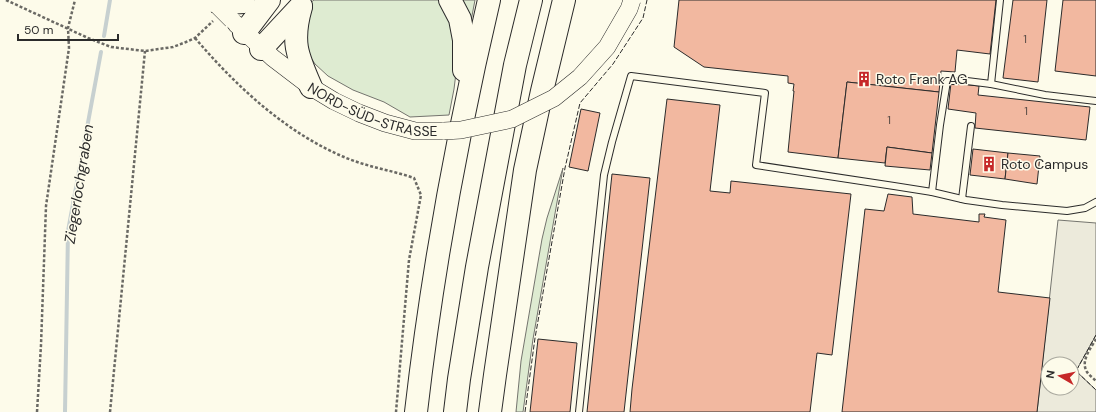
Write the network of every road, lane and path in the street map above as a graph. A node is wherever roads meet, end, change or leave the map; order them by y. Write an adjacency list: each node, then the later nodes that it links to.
1 (6, 0): 13 (path)
2 (75, 0): 13 (path)
3 (269, 0): 12 (highway)
4 (450, 0): 19 (highway)
5 (489, 0): 19 (highway)
6 (531, 0): 31 (highway)
7 (564, 0): 32 (highway)
8 (632, 0): 18 (main road, NORD-SÜD-STRASSE, bridge)
9 (1000, 0): 17 (lane)
10 (250, 1): 12 (highway, bridge)
11 (304, 3): 15 (highway); 18 (highway)
12 (223, 14): 14 (path); 15 (main road, NORD-SÜD-STRASSE)
13 (68, 28): 16 (path); 27 (path)
14 (195, 38): 16 (path); 29 (path)
15 (261, 48): 18 (main road, NORD-SÜD-STRASSE)
16 (145, 51): 28 (path)
17 (991, 84): 20 (lane); 22 (lane)
18 (312, 87)
19 (468, 95): 30 (highway)
20 (1096, 102)
21 (971, 126): 23 (lane)
22 (932, 192): 23 (lane); 33 (lane)
23 (962, 199): 24 (lane)
24 (1096, 202)
25 (1096, 339): 26 (path)
26 (1096, 381)
27 (37, 412)
28 (110, 412)
29 (396, 412)
30 (416, 412)
31 (455, 412)
32 (490, 412)
33 (579, 412)

